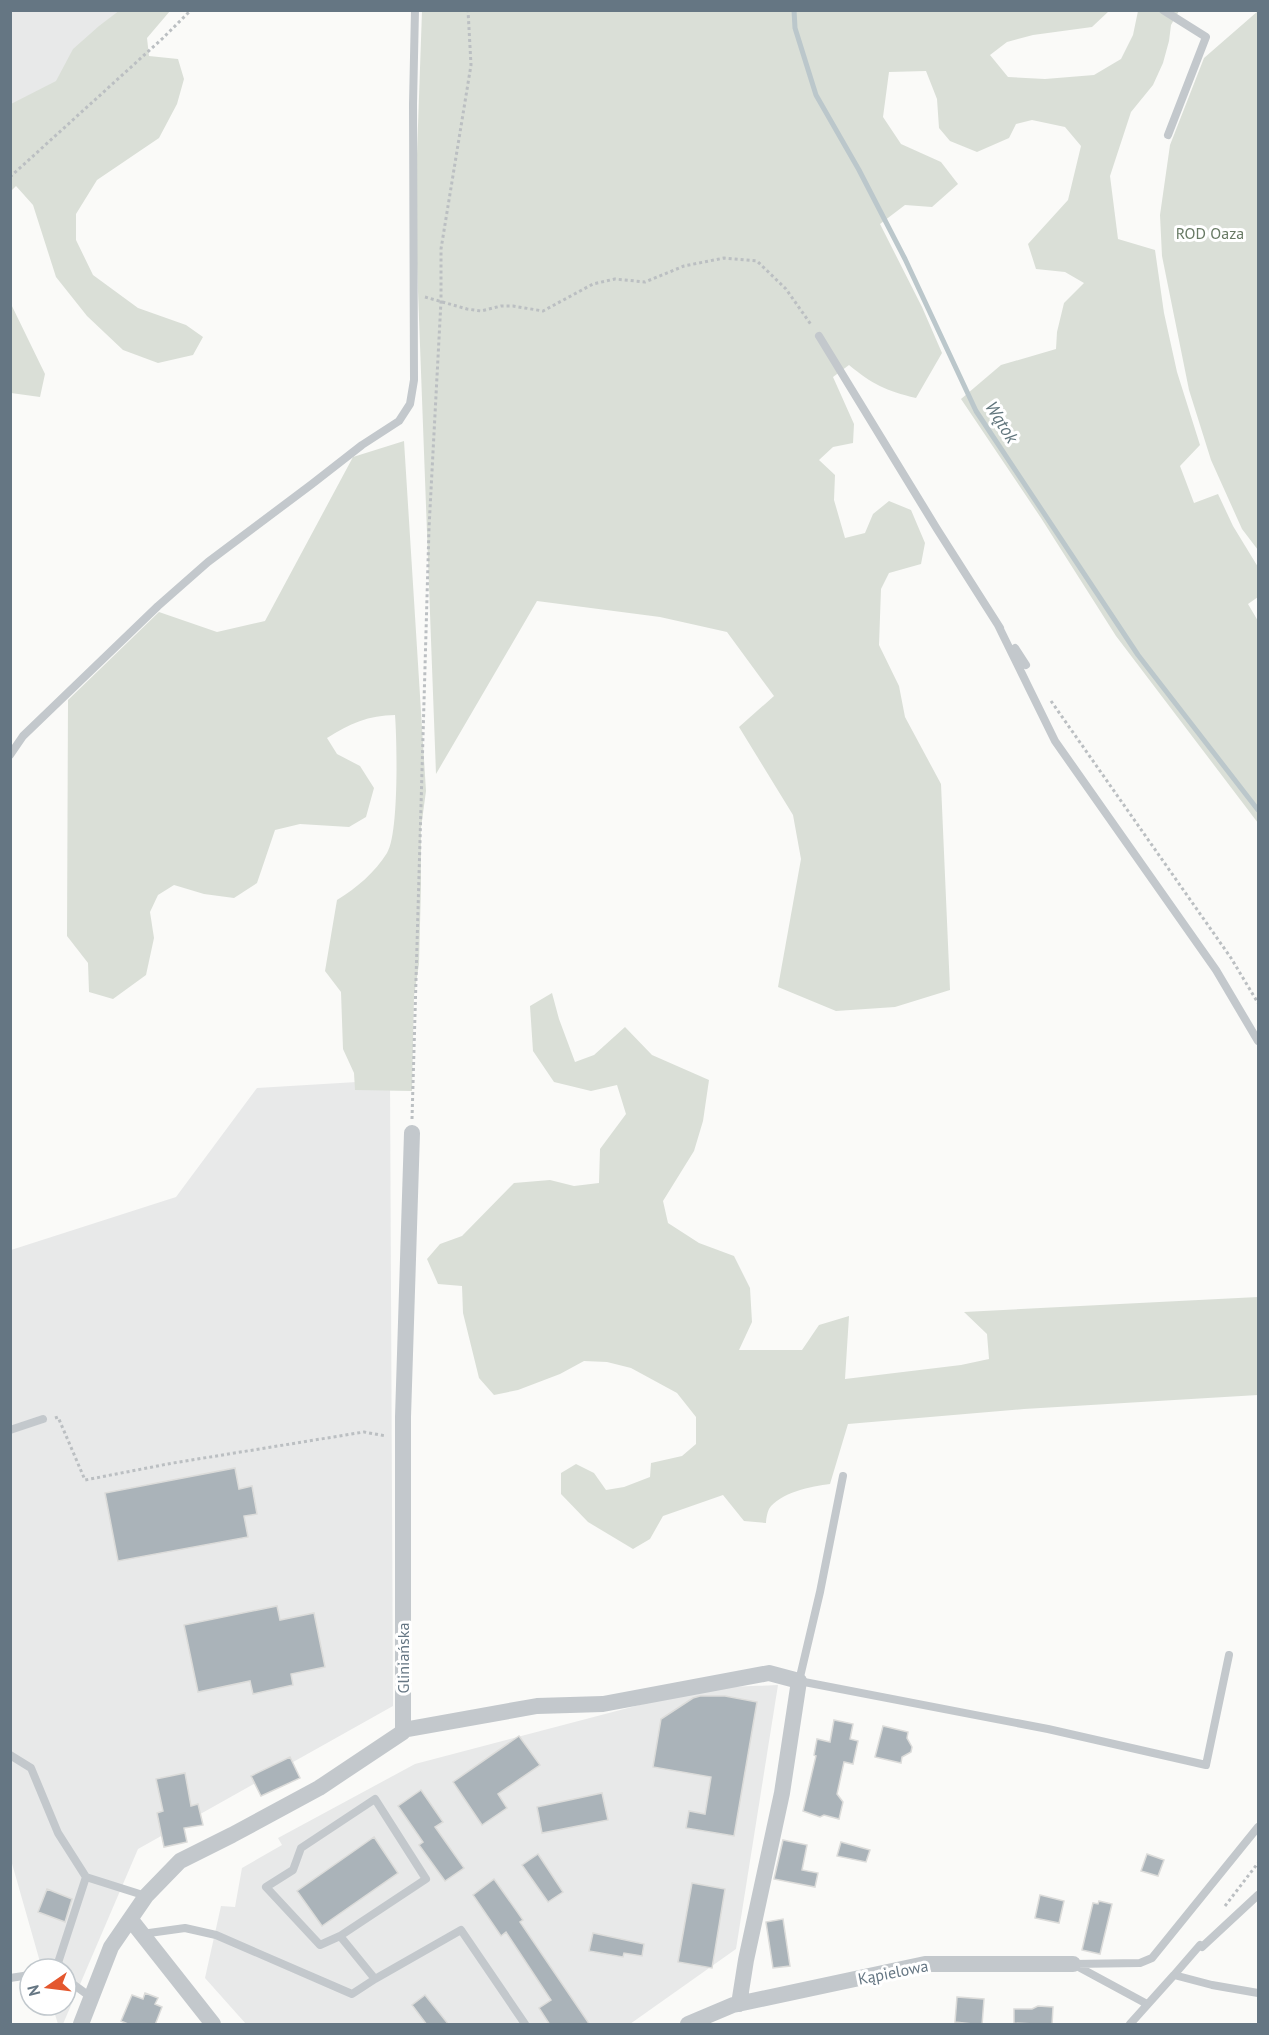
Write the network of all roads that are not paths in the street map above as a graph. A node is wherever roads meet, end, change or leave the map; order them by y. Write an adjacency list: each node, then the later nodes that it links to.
1 (415, 10): 5 (lane)
2 (1163, 10): 3 (lane)
3 (1168, 135)
4 (819, 336): 6 (lane)
5 (10, 755)
6 (1258, 1041)
7 (412, 1133): 13 (street, Gliniańska)
8 (43, 1419): 9 (lane)
9 (10, 1430)
10 (843, 1476): 12 (lane)
11 (1229, 1656): 12 (lane)
12 (799, 1681): 13 (street); 29 (street)
13 (403, 1730): 18 (street)
14 (10, 1755): 16 (lane)
15 (1258, 1827): 23 (lane, Kąpielowa)
16 (86, 1877): 18 (lane); 22 (lane)
17 (1258, 1895): 24 (lane)
18 (146, 1896): 19 (street)
19 (131, 1920): 20 (street); 28 (street)
20 (142, 1934): 25 (lane); 32 (street)
21 (340, 1936): 21 (lane); 25 (lane)
22 (60, 1957)
23 (1073, 1964): 29 (street, Kąpielowa); 30 (lane)
24 (1174, 1974): 27 (lane); 30 (lane)
25 (375, 1979): 33 (lane)
26 (78, 1988): 28 (lane)
27 (1258, 1993)
28 (92, 1998): 31 (street)
29 (739, 2004): 34 (street, Kąpielowa)
30 (1147, 2004): 35 (lane)
31 (81, 2025)
32 (213, 2025)
33 (525, 2025)
34 (688, 2025)
35 (1130, 2025)

